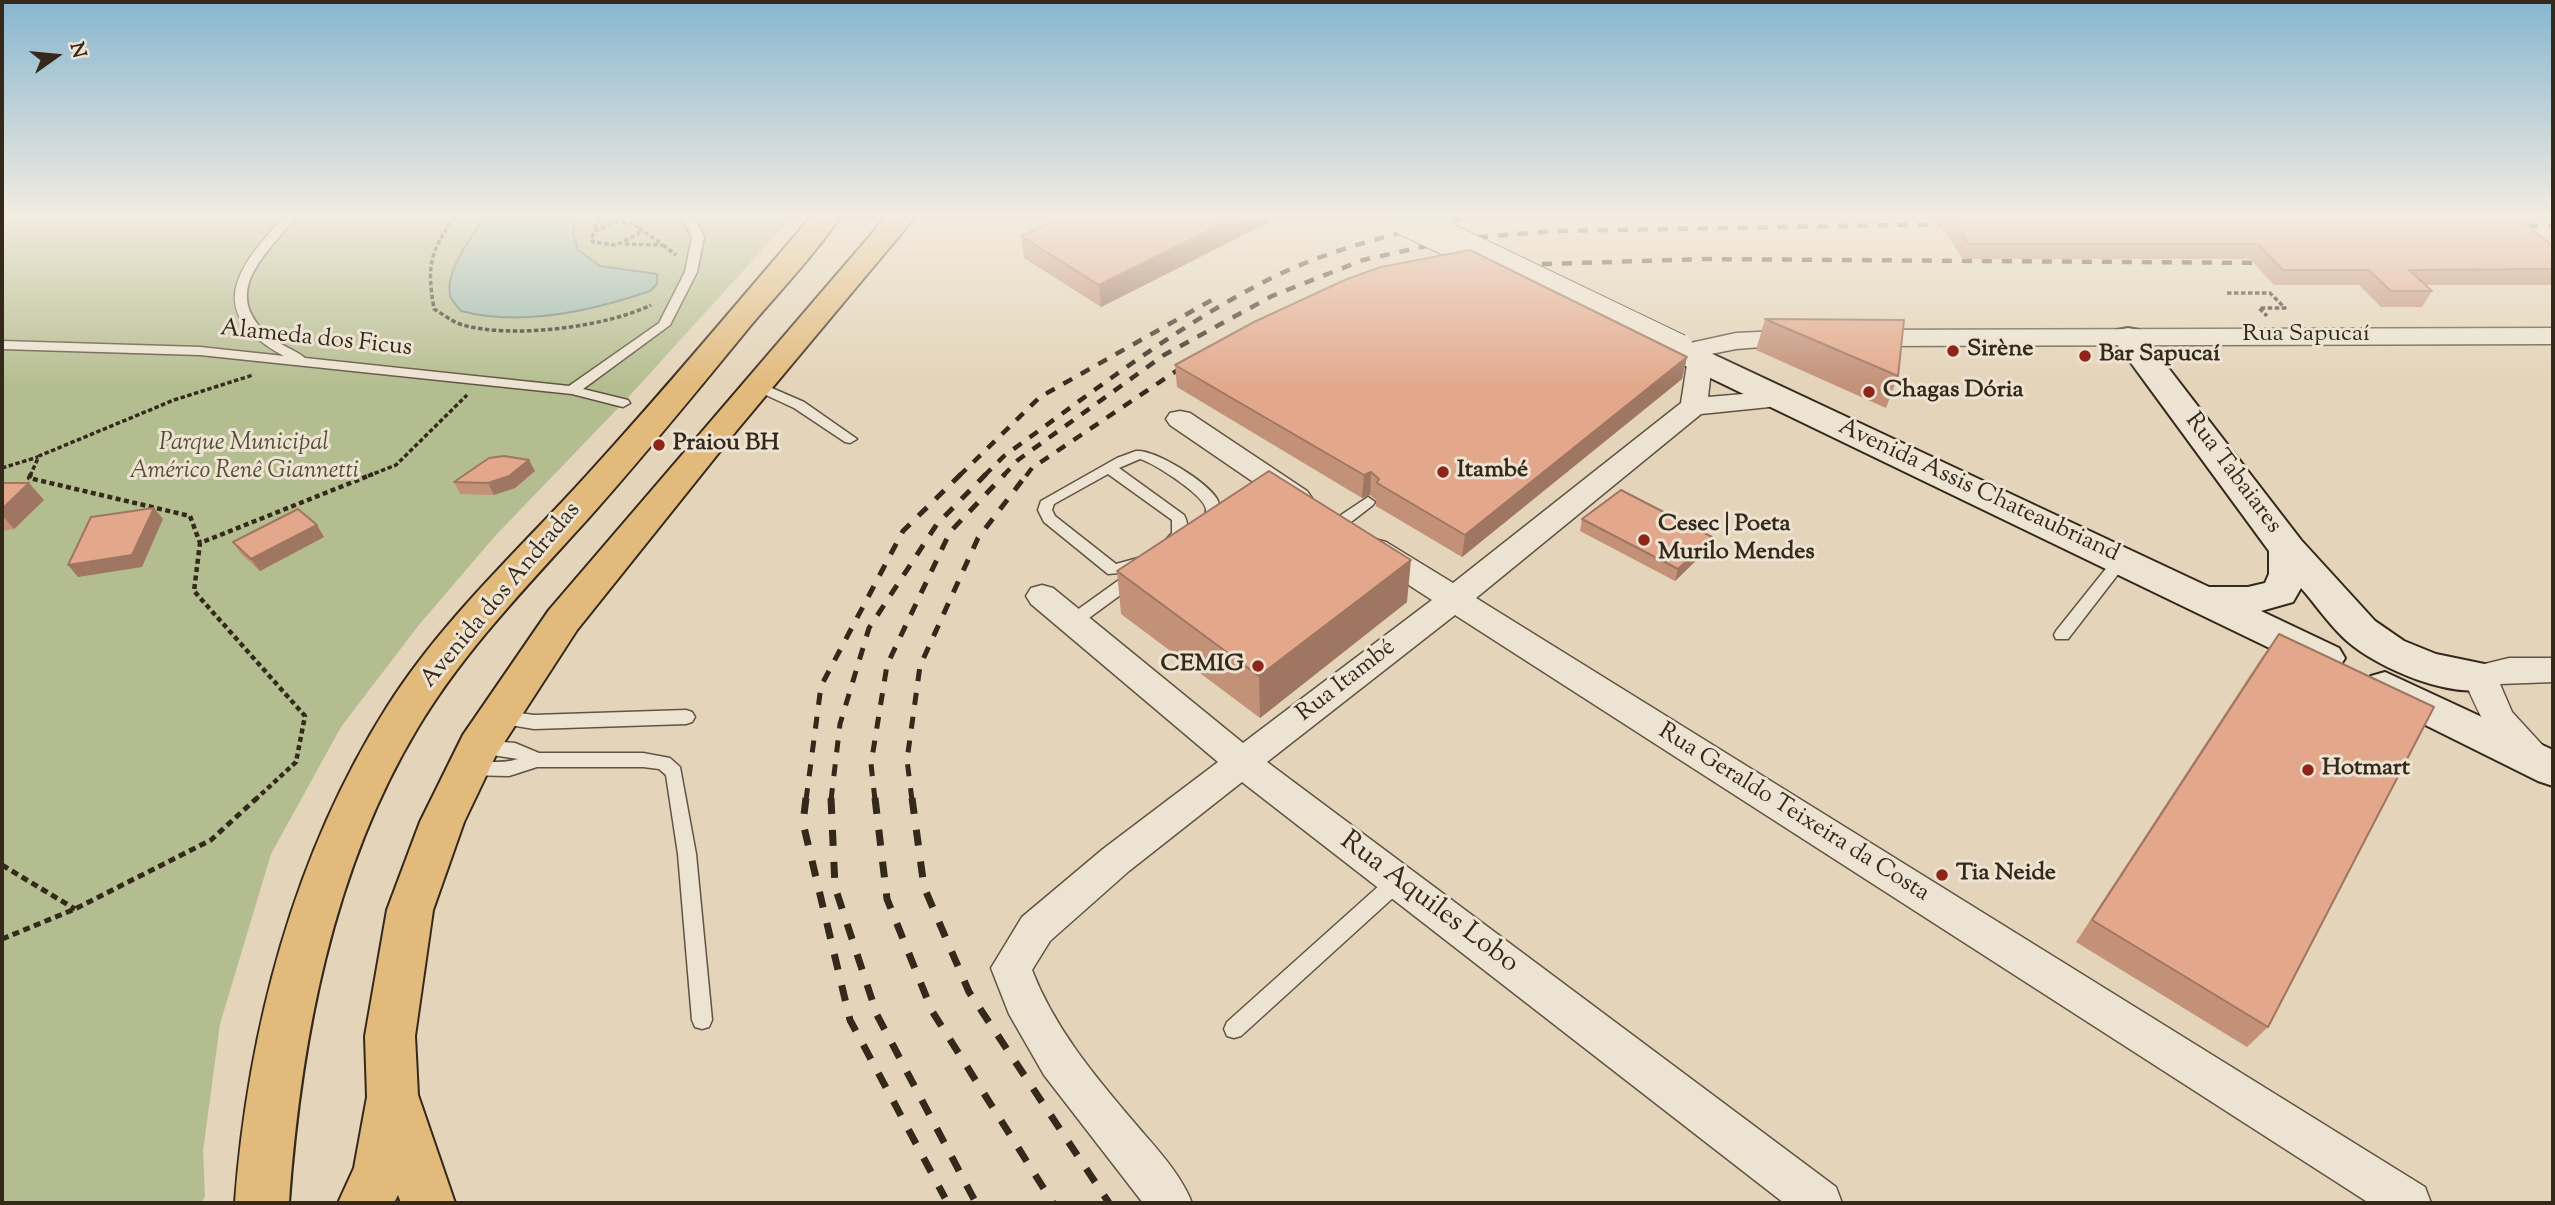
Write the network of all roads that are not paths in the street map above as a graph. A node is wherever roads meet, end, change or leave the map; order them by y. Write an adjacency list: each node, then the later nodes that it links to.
1 (246, 273): 10 (lane)
2 (690, 273): 12 (lane)
3 (779, 273): 39 (main road, Avenida dos Andradas)
4 (853, 273): 11 (main road)
5 (1518, 273): 9 (street, Avenida Assis Chateaubriand, bridge)
6 (2553, 336): 7 (street, Rua Sapucaí)
7 (2128, 337): 9 (street, Rua Sapucaí); 21 (street, Rua Tabaiares)
8 (2, 345): 10 (lane, Alameda dos Ficus)
9 (1686, 354): 13 (street, Avenida Assis Chateaubriand); 15 (street)
10 (304, 362): 12 (lane, Alameda dos Ficus)
11 (758, 386): 17 (lane); 31 (main road)
12 (572, 390): 14 (lane, Alameda dos Ficus)
13 (1779, 399): 15 (street); 22 (street, Avenida Assis Chateaubriand)
14 (623, 403)
15 (1695, 406): 24 (street, Rua Itambé)
16 (1180, 419): 20 (street, Rua Geraldo Teixeira da Costa)
17 (850, 439)
18 (1109, 468): 18 (lane); 26 (lane)
19 (1368, 502): 20 (lane)
20 (1337, 525): 24 (street, Rua Geraldo Teixeira da Costa)
21 (2288, 548): 25 (street, Rua Tabaiares); 29 (street)
22 (2121, 560): 25 (street, Avenida Assis Chateaubriand); 27 (lane)
23 (1042, 597): 26 (street, Rua Aquiles Lobo)
24 (1454, 599): 33 (street, Rua Itambé); 44 (street, Rua Geraldo Teixeira da Costa)
25 (2205, 600): 34 (street, Avenida Assis Chateaubriand)
26 (1072, 622): 33 (street, Rua Aquiles Lobo)
27 (2063, 635)
28 (2553, 670): 29 (street)
29 (2480, 677): 34 (street)
30 (686, 716): 31 (lane)
31 (481, 745): 32 (lane); 32 (lane); 38 (main road)
32 (537, 760): 36 (lane)
33 (1243, 762): 35 (street, Rua Aquiles Lobo); 42 (street, Rua Itambé)
34 (2545, 765)
35 (1398, 881): 37 (lane); 43 (street, Rua Aquiles Lobo)
36 (702, 1020)
37 (1234, 1029)
38 (392, 1095): 40 (main road); 41 (main road)
39 (262, 1203)
40 (365, 1203)
41 (428, 1203)
42 (1170, 1203)
43 (1819, 1203)
44 (2409, 1203)

